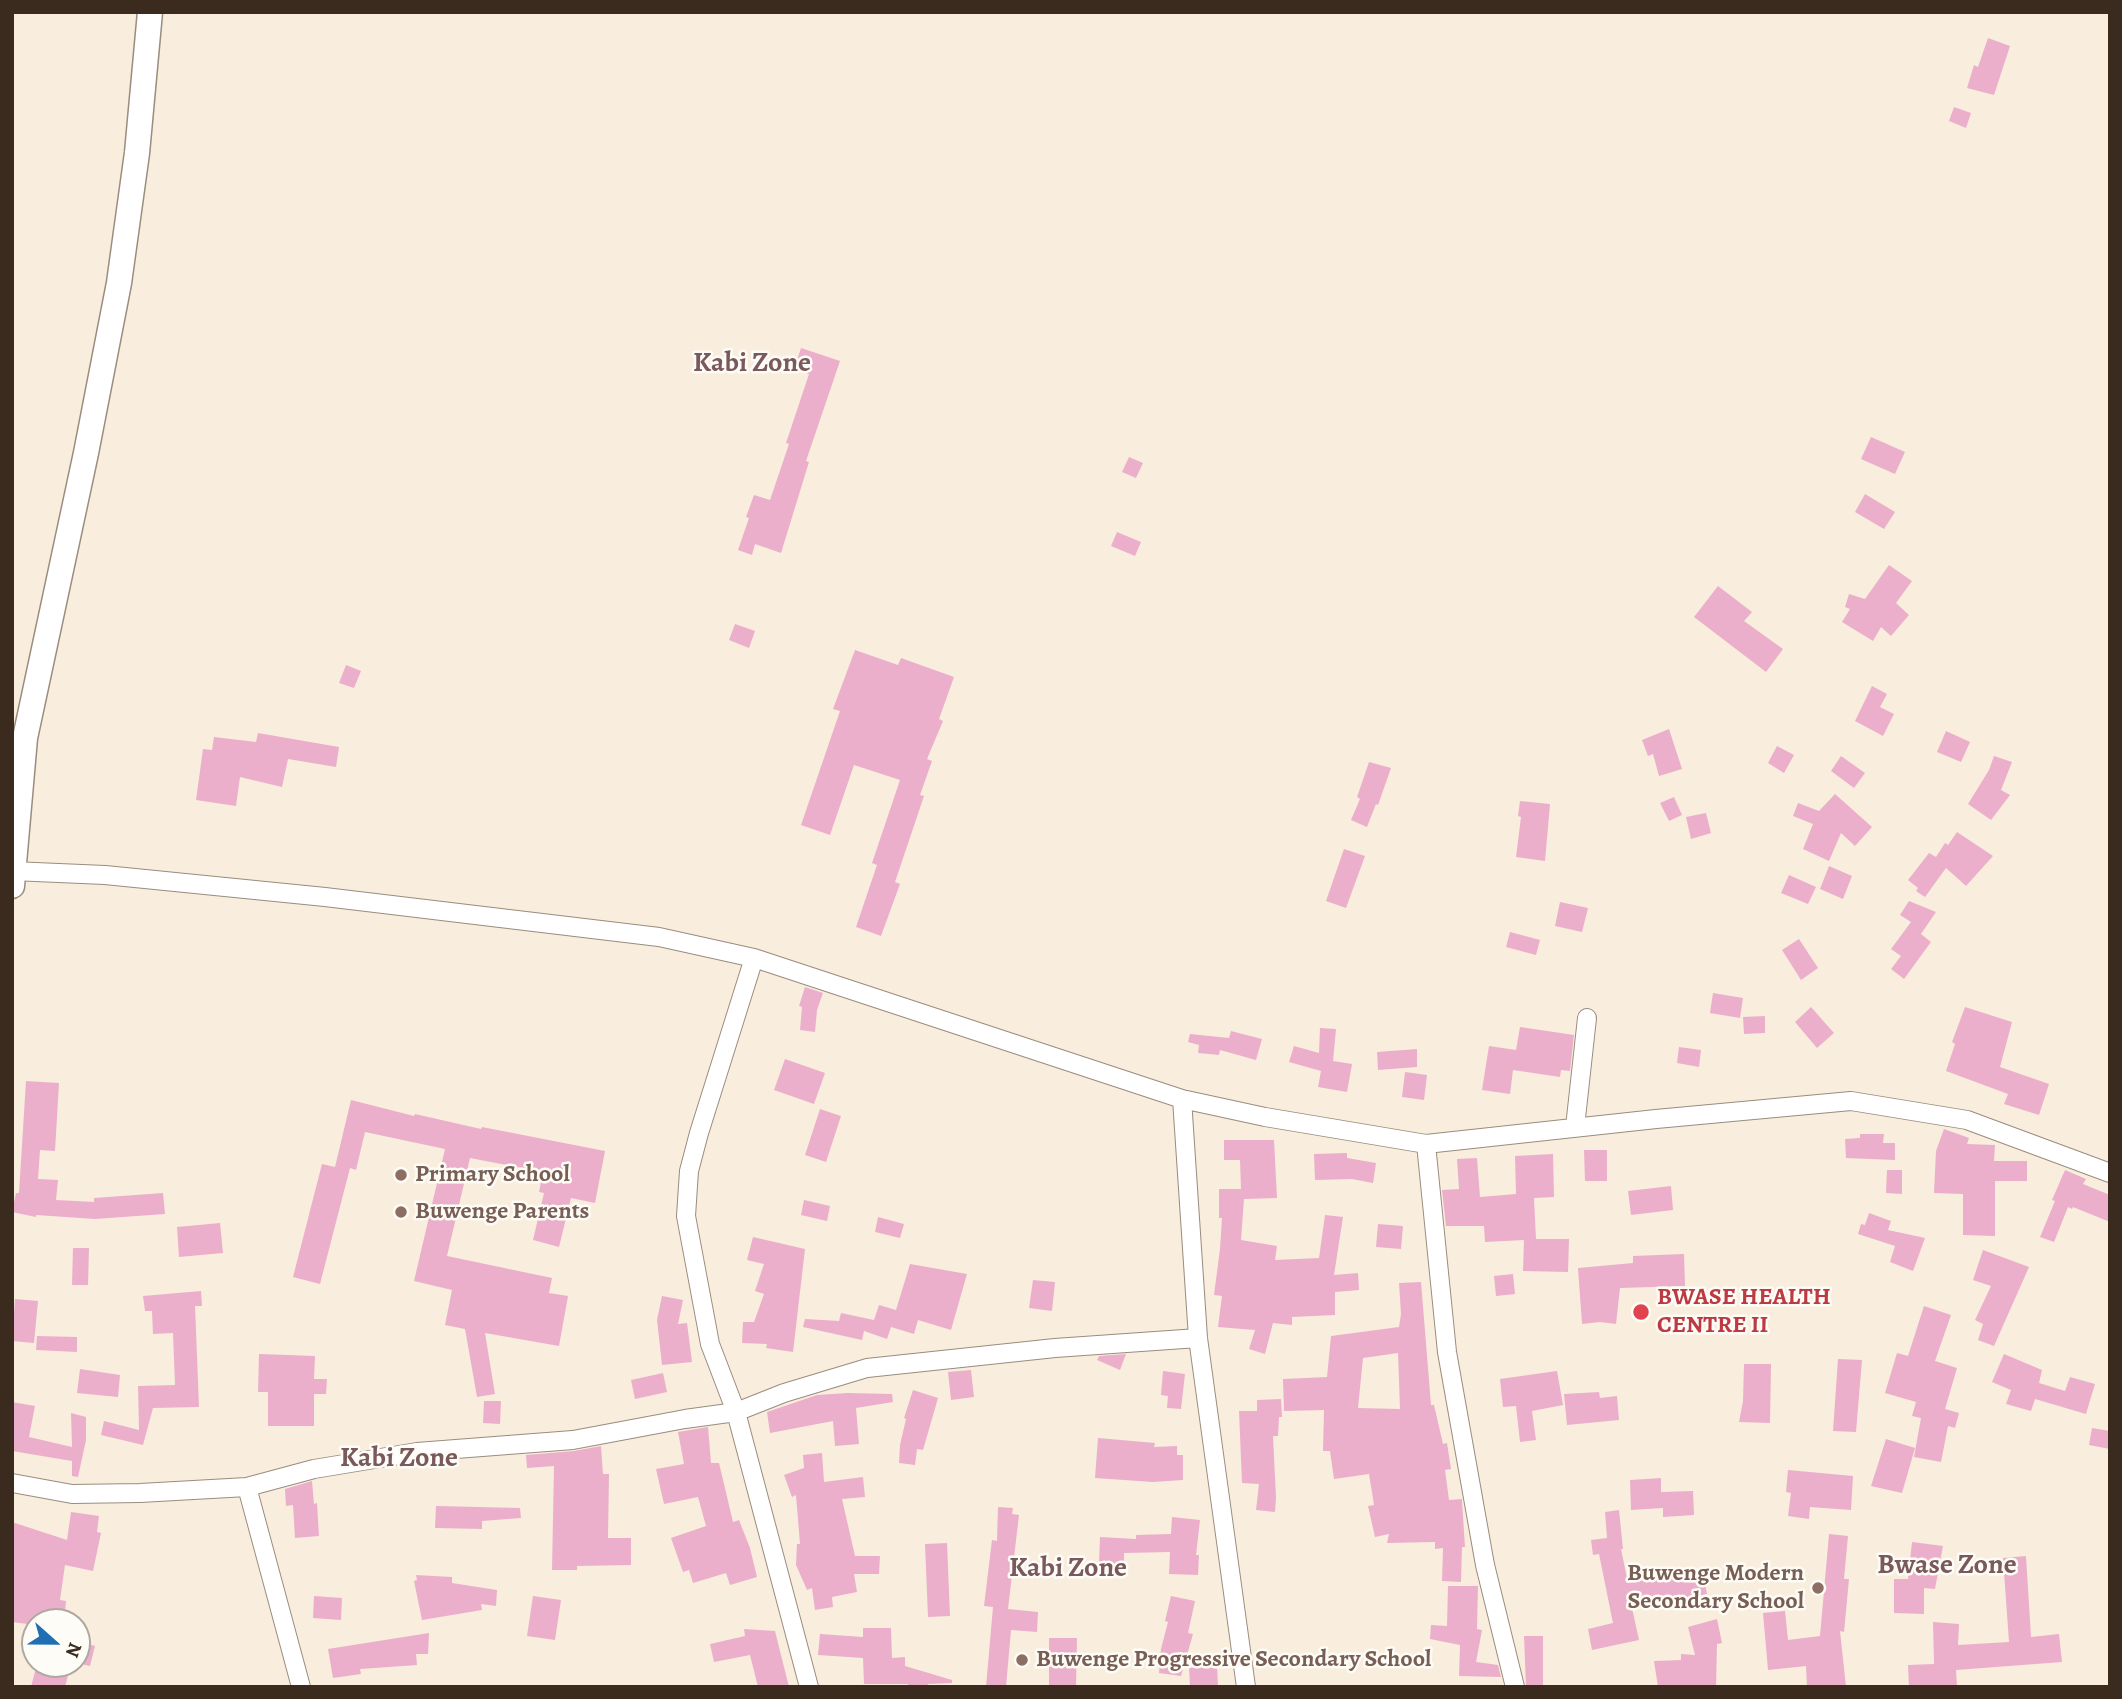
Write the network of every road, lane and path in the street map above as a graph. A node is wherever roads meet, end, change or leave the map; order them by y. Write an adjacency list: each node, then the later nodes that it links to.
1 (150, 12): 2 (main road)
2 (13, 875): 3 (street)
3 (754, 958): 5 (street); 10 (street)
4 (1587, 1018): 6 (street)
5 (1182, 1099): 7 (street); 9 (street)
6 (1575, 1127): 7 (street); 8 (street)
7 (1426, 1144): 16 (street)
8 (2110, 1173)
9 (1198, 1338): 10 (street); 15 (street)
10 (736, 1412): 12 (street); 14 (street)
11 (12, 1483): 12 (street)
12 (247, 1487): 13 (street)
13 (301, 1687)
14 (809, 1687)
15 (1246, 1687)
16 (1515, 1687)

